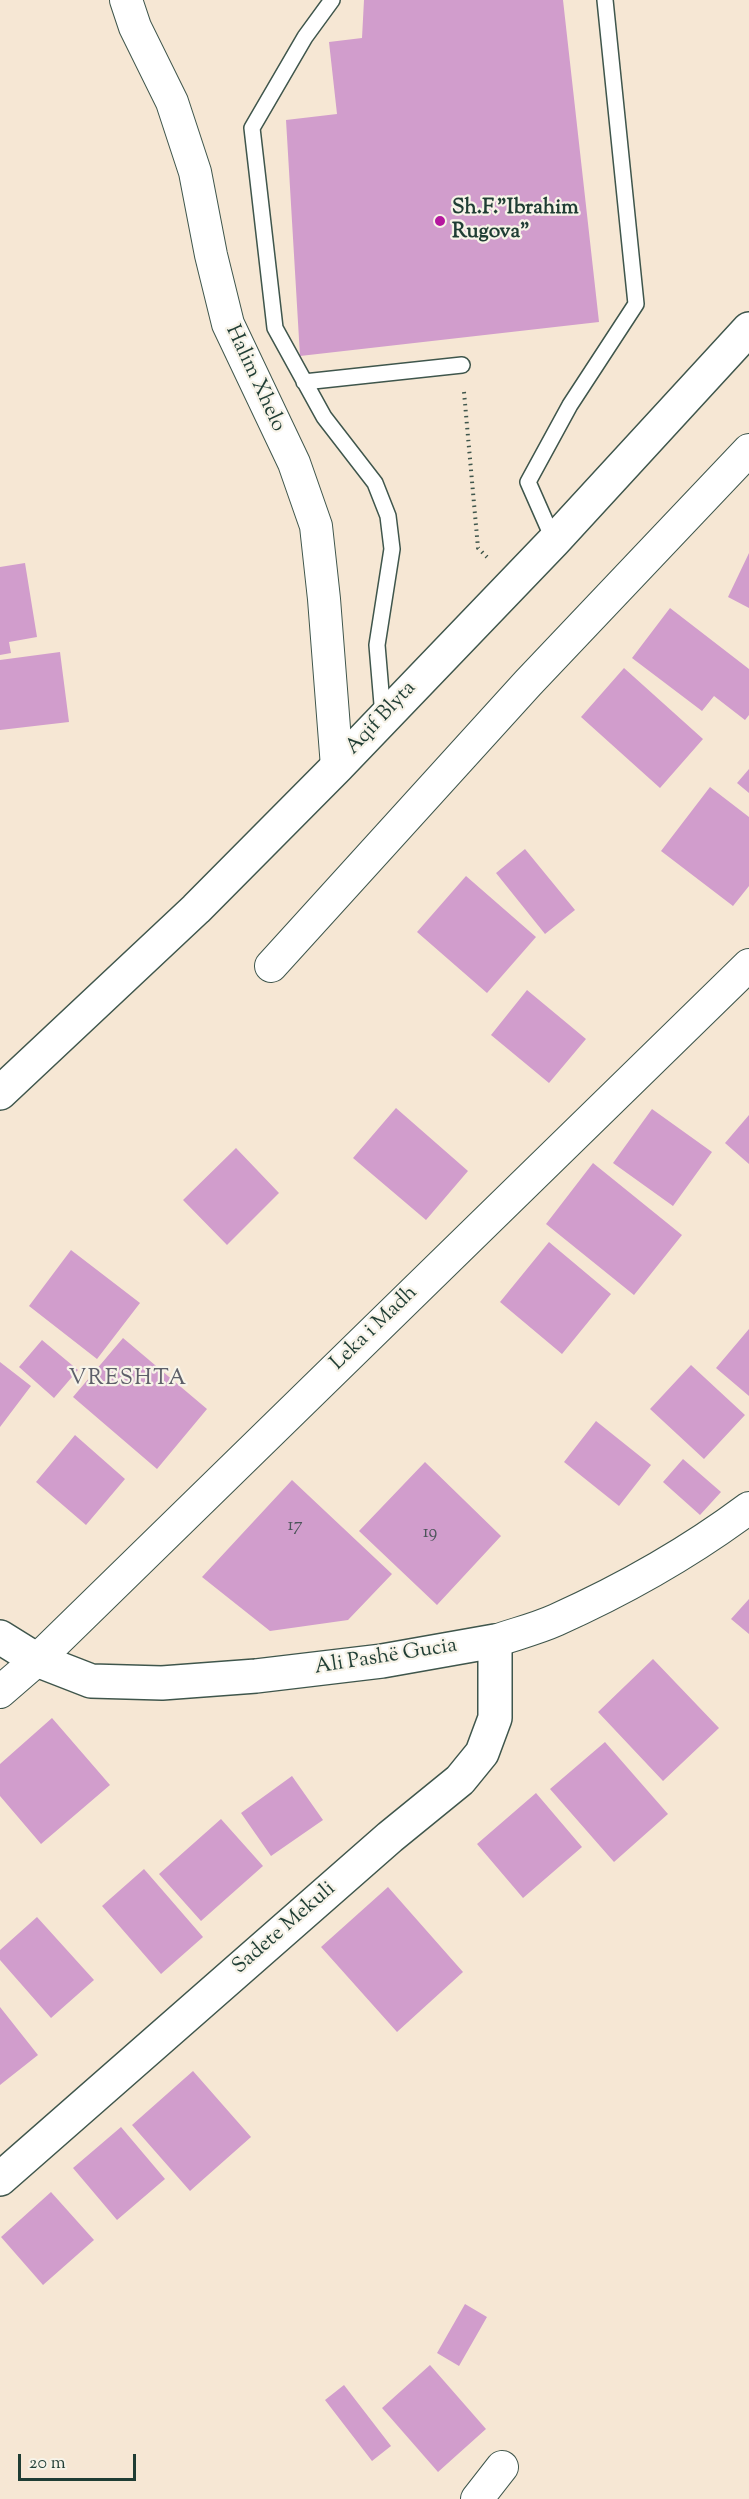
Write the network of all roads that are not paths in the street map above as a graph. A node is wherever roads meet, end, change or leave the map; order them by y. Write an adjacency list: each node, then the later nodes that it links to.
1 (126, 0): 10 (street, Halim Xhelo)
2 (332, 0): 6 (lane)
3 (605, 0): 8 (lane)
4 (749, 329): 8 (street, Aqif Blyta)
5 (462, 365): 6 (lane)
6 (304, 382): 9 (lane)
7 (749, 450): 12 (street)
8 (554, 541): 9 (street, Aqif Blyta)
9 (383, 717): 10 (street, Aqif Blyta)
10 (337, 767): 13 (street, Aqif Blyta)
11 (749, 964): 17 (street, Leka i Madh)
12 (272, 966)
13 (0, 1093)
14 (749, 1508): 16 (street, Ali Pashë Gucia)
15 (0, 1637): 17 (street, Ali Pashë Gucia)
16 (495, 1641): 17 (street, Ali Pashë Gucia); 19 (street, Sadete Mekuli)
17 (37, 1660): 18 (street, Leka i Madh)
18 (0, 1692)
19 (0, 2179)
20 (502, 2468): 21 (street)
21 (477, 2499)

